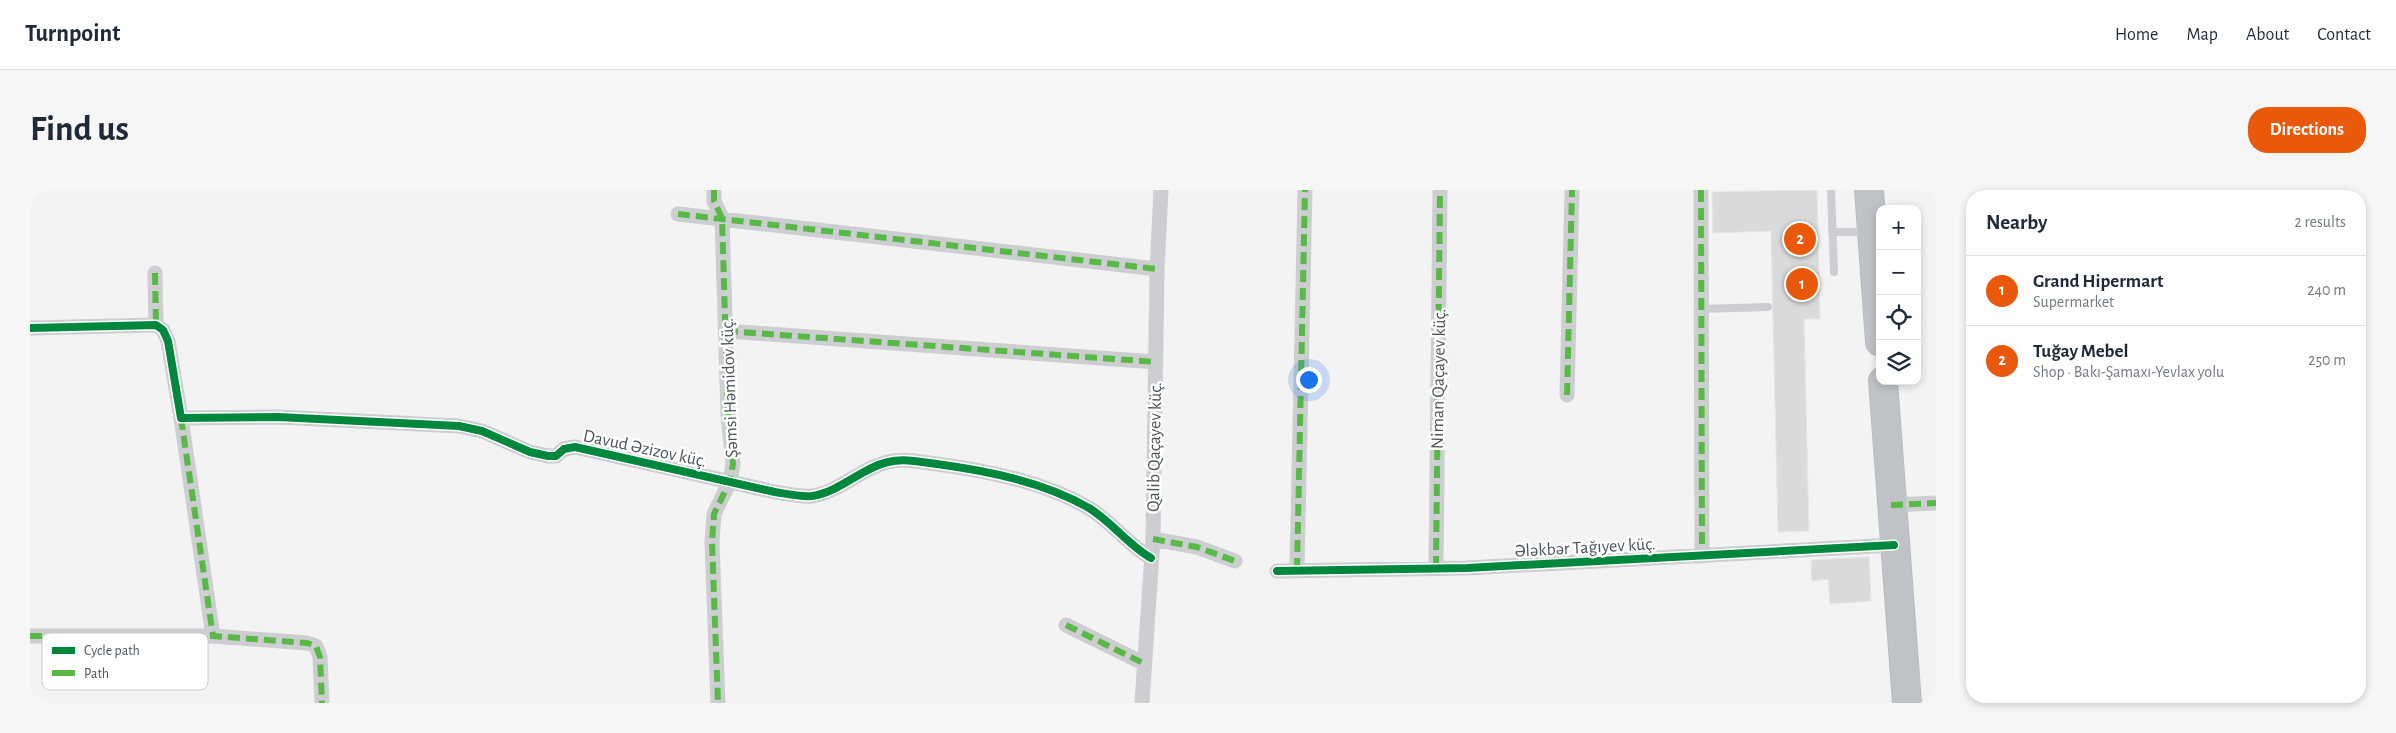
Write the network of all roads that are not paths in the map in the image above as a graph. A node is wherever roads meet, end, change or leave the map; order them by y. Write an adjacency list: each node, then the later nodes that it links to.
1 (714, 190): 10 (street, Şəmsi Həmidov küç.)
2 (1161, 190): 13 (street, Qalib Qaçayev küç.)
3 (1305, 190): 35 (street)
4 (1440, 190): 34 (street, Niman Qaçayev küç.)
5 (1572, 190): 24 (street)
6 (1701, 190): 17 (street)
7 (1830, 190): 11 (lane)
8 (1869, 190): 12 (highway)
9 (678, 214): 10 (street)
10 (722, 218): 13 (street); 20 (street, Şəmsi Həmidov küç.)
11 (1832, 232): 12 (lane); 14 (lane)
12 (1872, 232): 21 (highway)
13 (1157, 269): 22 (street, Qalib Qaçayev küç.)
14 (1834, 272)
15 (155, 273): 18 (street)
16 (1768, 307): 17 (lane)
17 (1701, 309): 31 (street)
18 (156, 325): 19 (street); 25 (street)
19 (30, 328)
20 (726, 331): 22 (street); 26 (street, Şəmsi Həmidov küç.)
21 (1880, 340)
22 (1156, 362): 29 (street, Qalib Qaçayev küç.)
23 (1882, 385): 28 (highway)
24 (1567, 395)
25 (181, 418): 26 (street, Davud Əzizov küç.); 39 (street)
26 (730, 481): 32 (street, Davud Əzizov küç.); 42 (street, Şəmsi Həmidov küç.)
27 (1936, 503): 28 (street)
28 (1891, 505): 30 (highway)
29 (1153, 540): 32 (street, Qalib Qaçayev küç.); 33 (street)
30 (1894, 545): 31 (street, Ələkbər Tağıyev küç.); 44 (highway)
31 (1702, 556): 34 (street, Ələkbər Tağıyev küç.)
32 (1151, 558): 40 (street, Qalib Qaçayev küç.)
33 (1234, 561)
34 (1436, 568): 35 (street, Ələkbər Tağıyev küç.)
35 (1297, 570): 36 (street, Ələkbər Tağıyev küç.)
36 (1277, 571)
37 (1066, 625): 40 (street)
38 (208, 636): 39 (street)
39 (213, 636): 41 (street)
40 (1143, 663): 43 (street, Qalib Qaçayev küç.)
41 (322, 703)
42 (718, 703)
43 (1142, 703)
44 (1907, 703)

